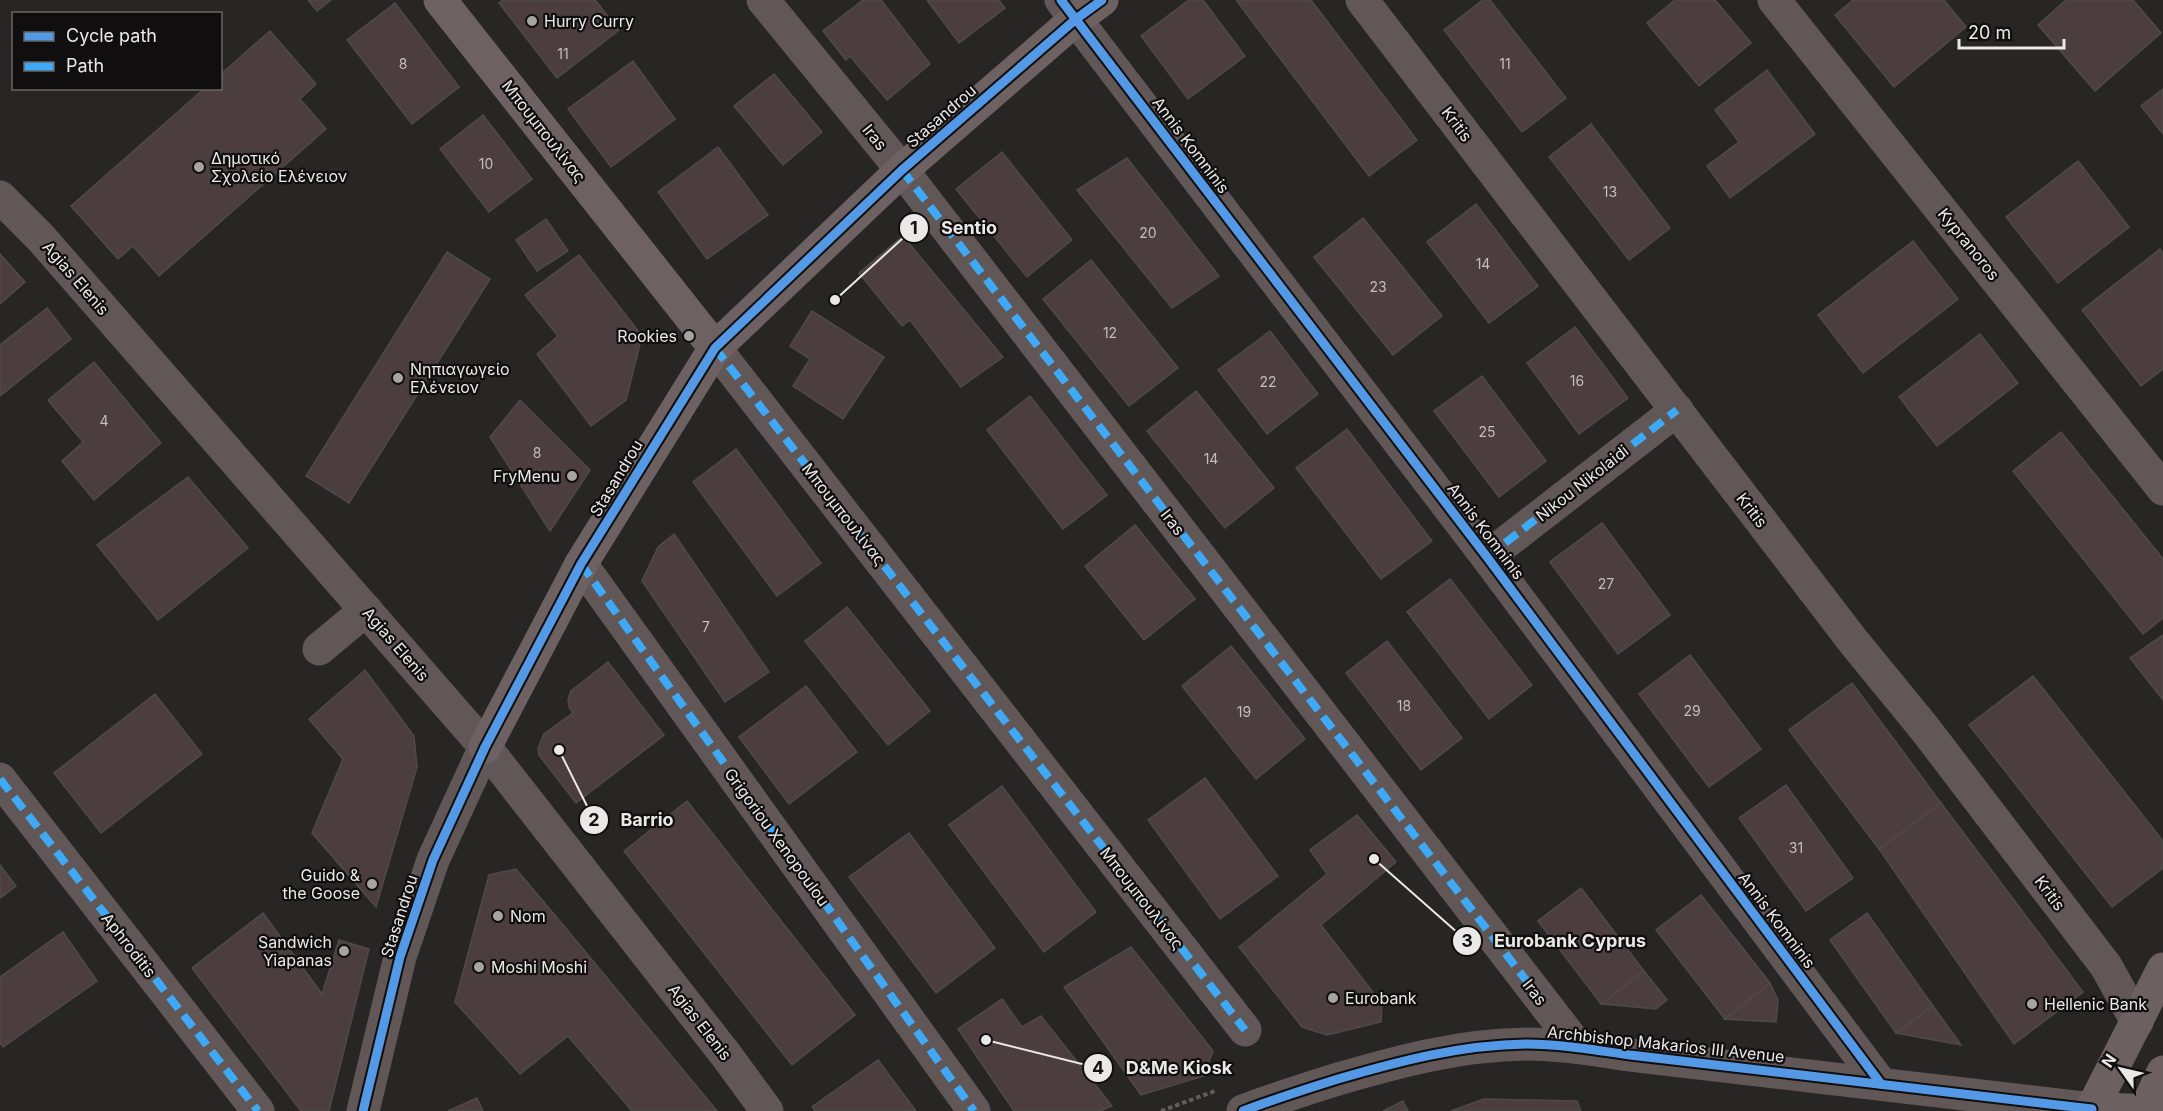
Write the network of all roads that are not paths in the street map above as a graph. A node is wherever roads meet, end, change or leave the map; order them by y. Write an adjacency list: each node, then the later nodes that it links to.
1 (440, 0): 9 (street, Μπουμπουλίνας)
2 (763, 0): 7 (street, Iras)
3 (1102, 0): 6 (street, Stasandrou)
4 (1362, 0): 10 (street, Kritis)
5 (1774, 0): 11 (street, Kypranoros)
6 (1068, 10): 7 (street, Stasandrou); 12 (street, Annis Komninis)
7 (902, 170): 9 (street, Stasandrou); 21 (street, Iras)
8 (0, 197): 14 (street, Agias Elenis)
9 (716, 348): 13 (street, Stasandrou); 20 (street, Μπουμπουλίνας)
10 (1677, 410): 12 (street, Nikou Nikolaidi); 19 (street, Kritis)
11 (2163, 489)
12 (1487, 557): 23 (street, Annis Komninis)
13 (581, 564): 16 (street, Stasandrou); 28 (street, Grigoriou Xenopoulou)
14 (366, 610): 15 (street); 16 (street, Agias Elenis)
15 (320, 649)
16 (485, 747): 26 (street, Stasandrou); 27 (street, Agias Elenis)
17 (0, 779): 25 (street, Aphroditis)
18 (2163, 969): 19 (main road)
19 (2137, 1022): 24 (main road)
20 (1245, 1030)
21 (1570, 1037): 23 (street, Archbishop Makarios III Avenue); 29 (street, Archbishop Makarios III Avenue)
22 (2163, 1072): 30 (main road)
23 (1881, 1084): 24 (street, Archbishop Makarios III Avenue)
24 (2092, 1110): 30 (main road, Archbishop Makarios III Avenue)
25 (258, 1111)
26 (363, 1111)
27 (767, 1111)
28 (974, 1111)
29 (1243, 1111)
30 (2145, 1111): 31 (main road, Archbishop Makarios III Avenue)
31 (2163, 1111)

